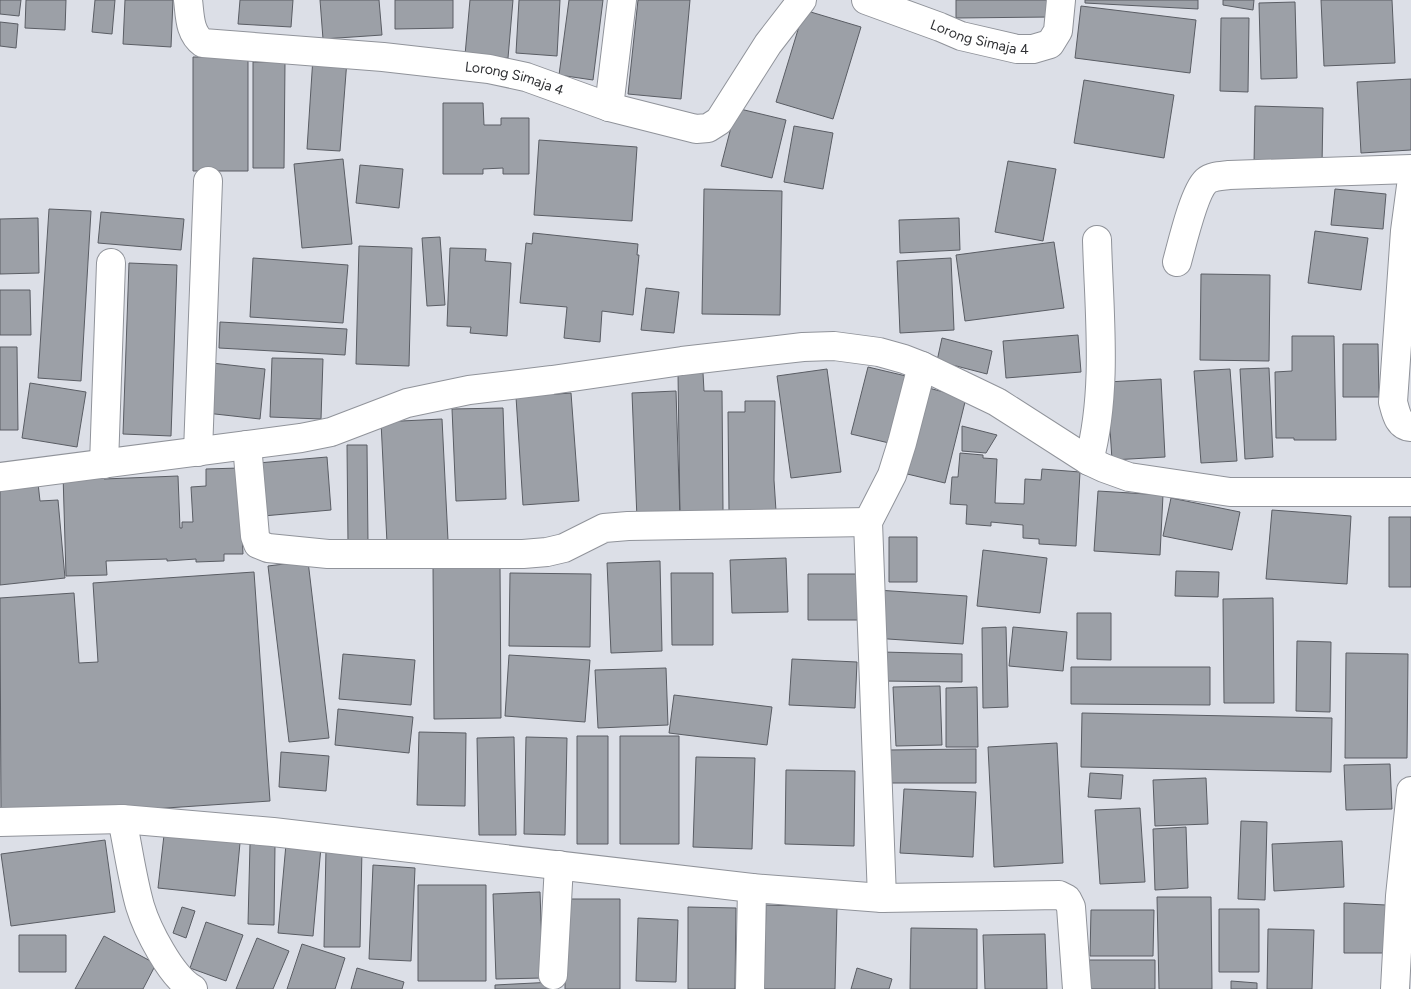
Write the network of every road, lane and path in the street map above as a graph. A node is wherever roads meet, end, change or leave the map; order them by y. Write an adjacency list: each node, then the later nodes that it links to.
1 (188, 0): 6 (street, Lorong Simaja 4)
2 (622, 0): 6 (street)
3 (802, 0): 6 (street, Lorong Simaja 4)
4 (866, 0): 5 (street, Lorong Simaja 4)
5 (1061, 0)
6 (610, 107)
7 (1411, 169): 11 (street)
8 (208, 181): 16 (street)
9 (1411, 186): 14 (street)
10 (1096, 240): 17 (street)
11 (1177, 262)
12 (110, 263): 18 (street)
13 (922, 366): 15 (street); 17 (street); 21 (street)
14 (1411, 427)
15 (247, 445): 16 (street); 21 (street)
16 (198, 452): 18 (street)
17 (1089, 461): 20 (street)
18 (104, 464): 19 (street)
19 (0, 478)
20 (1411, 492)
21 (868, 522): 27 (street)
22 (1411, 791): 32 (street)
23 (122, 819): 24 (street); 25 (street); 29 (street)
24 (0, 822)
25 (559, 865): 26 (street); 28 (street)
26 (752, 888): 27 (street); 30 (street)
27 (882, 898): 31 (street)
28 (553, 975)
29 (193, 989)
30 (750, 989)
31 (1076, 989)
32 (1396, 989)

